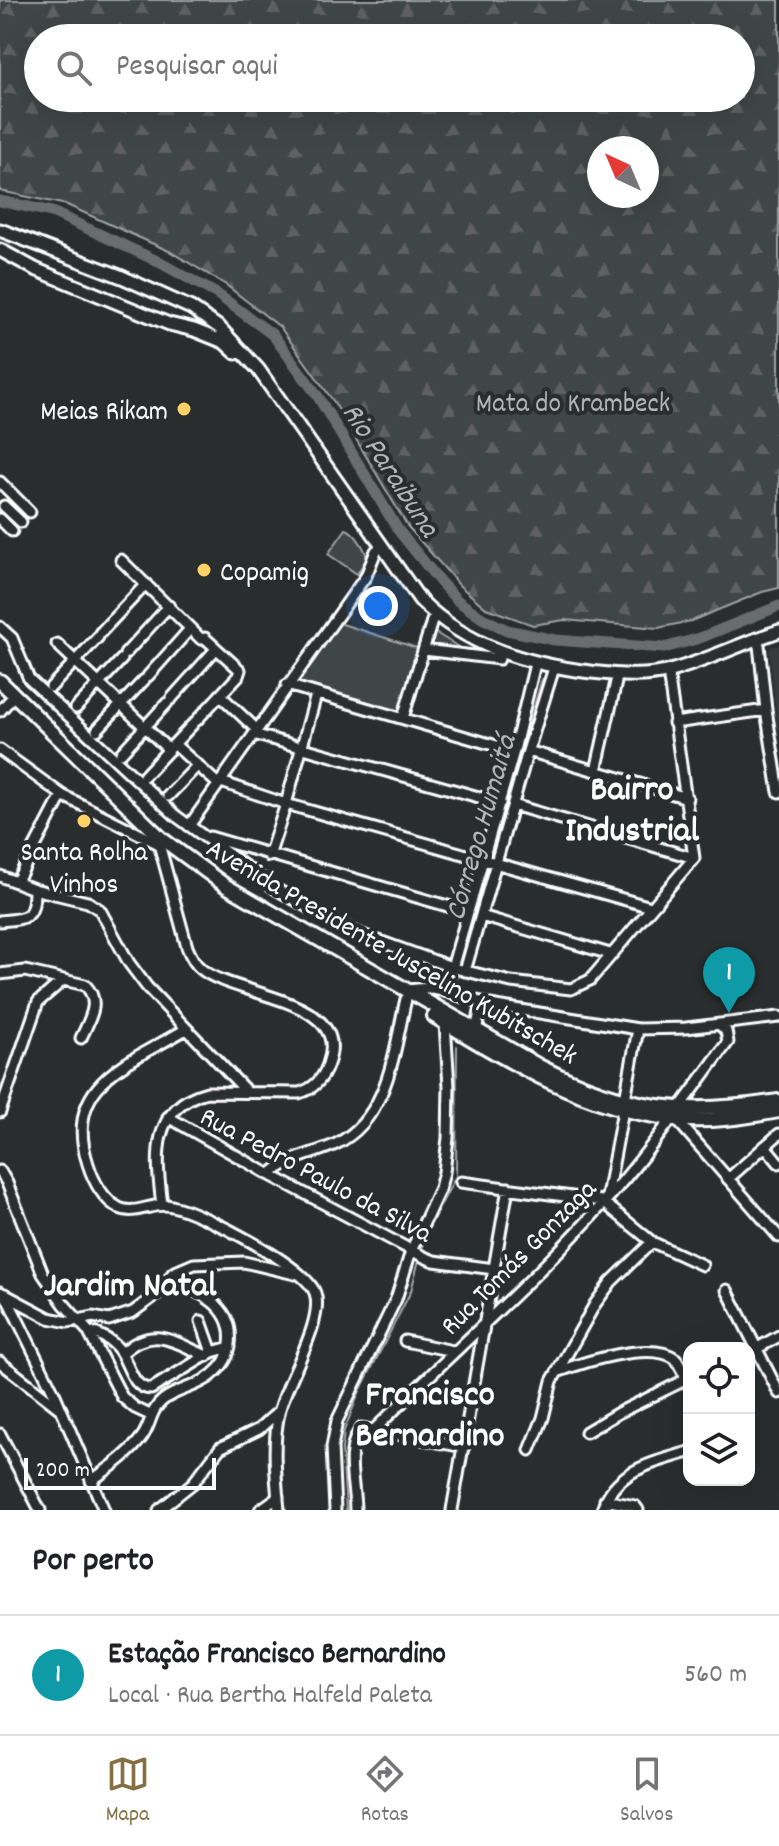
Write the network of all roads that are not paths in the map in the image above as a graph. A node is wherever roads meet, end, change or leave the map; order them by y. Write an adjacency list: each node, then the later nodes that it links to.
1 (0, 230): 2 (main road)
2 (45, 248): 4 (main road); 5 (main road)
3 (0, 250): 4 (main road)
4 (35, 269): 6 (main road)
5 (179, 303): 6 (main road); 14 (main road)
6 (169, 324): 14 (main road)
7 (0, 482): 8 (street)
8 (14, 495): 9 (street); 10 (street)
9 (2, 508): 12 (street)
10 (30, 512)
11 (0, 519): 13 (street)
12 (21, 522)
13 (12, 531)
14 (379, 549): 18 (main road); 21 (main road); 38 (street)
15 (121, 560): 16 (street)
16 (146, 584): 17 (street); 30 (street)
17 (169, 606): 20 (street); 37 (street)
18 (432, 621): 21 (main road); 27 (street); 29 (main road)
19 (0, 627): 72 (street)
20 (190, 629): 26 (street); 43 (street)
21 (454, 629): 32 (main road)
22 (779, 631): 24 (main road)
23 (779, 639): 24 (main road)
24 (759, 641): 28 (main road); 34 (main road); 45 (street)
25 (57, 644): 30 (street)
26 (216, 649): 40 (street); 49 (street)
27 (424, 650): 29 (street); 47 (street)
28 (709, 658): 32 (main road); 34 (main road)
29 (499, 659): 31 (main road)
30 (76, 661): 37 (street); 39 (street)
31 (534, 668): 32 (main road); 33 (main road); 55 (street)
32 (569, 669)
33 (553, 671): 36 (main road); 56 (street)
34 (669, 679): 36 (main road); 48 (street)
35 (0, 681): 92 (highway, Avenida Presidente Juscelino Kubitschek)
36 (616, 682): 60 (street)
37 (99, 684): 43 (street); 44 (street)
38 (287, 685): 41 (street); 51 (street)
39 (51, 687)
40 (220, 695): 51 (street); 52 (street)
41 (316, 695): 47 (street); 53 (street)
42 (5, 696): 46 (street); 71 (highway, Avenida Presidente Juscelino Kubitschek)
43 (121, 705): 49 (street); 50 (street)
44 (76, 708)
45 (766, 710): 48 (street); 58 (street)
46 (0, 711)
47 (403, 718): 55 (street)
48 (674, 723): 67 (street)
49 (145, 727): 52 (street); 57 (street)
50 (97, 730)
51 (257, 732): 53 (street); 63 (street)
52 (172, 747): 59 (street); 61 (street)
53 (301, 747): 68 (street); 69 (street)
54 (0, 750): 65 (street)
55 (514, 751): 68 (street)
56 (528, 751): 60 (street); 70 (street)
57 (121, 753)
58 (777, 758): 62 (street)
59 (198, 765): 63 (street); 66 (street)
60 (596, 771): 67 (street)
61 (144, 776)
62 (778, 777): 64 (street)
63 (221, 783): 69 (street); 72 (street)
64 (779, 792)
65 (62, 795): 71 (street); 81 (street)
66 (168, 796)
67 (687, 798): 77 (street)
68 (500, 803): 79 (street)
69 (286, 804): 76 (street); 79 (street)
70 (513, 805): 77 (street); 79 (street)
71 (124, 818): 74 (highway, Avenida Presidente Juscelino Kubitschek)
72 (189, 826): 73 (street)
73 (200, 833): 75 (street); 78 (street)
74 (159, 844): 92 (highway, Avenida Presidente Juscelino Kubitschek); 102 (street)
75 (241, 848): 76 (street); 78 (street)
76 (269, 856): 84 (street)
77 (694, 858): 83 (street)
78 (234, 859): 88 (street)
79 (490, 860): 83 (street); 84 (street); 85 (street)
80 (0, 876): 81 (street)
81 (17, 881): 82 (street)
82 (34, 889): 86 (street); 98 (street)
83 (651, 907): 87 (street)
84 (468, 912): 88 (street)
85 (481, 916): 87 (street); 88 (street)
86 (0, 921)
87 (610, 954): 88 (street)
88 (458, 970)
89 (0, 974): 90 (street)
90 (62, 981): 101 (street); 106 (street)
91 (441, 990): 92 (street); 93 (street); 94 (street)
92 (406, 995): 94 (highway, Avenida Presidente Juscelino Kubitschek); 116 (street)
93 (482, 1002): 99 (street); 100 (street)
94 (430, 1009): 96 (highway, Avenida Presidente Juscelino Kubitschek); 100 (highway, Avenida Presidente Juscelino Kubitschek)
95 (779, 1017): 97 (street)
96 (445, 1023): 104 (highway, Avenida Presidente Juscelino Kubitschek); 124 (street)
97 (720, 1025): 99 (street); 107 (street, Rua Tomás Gonzaga)
98 (186, 1029): 102 (street); 121 (street)
99 (638, 1029): 104 (street)
100 (476, 1031): 104 (highway, Avenida Presidente Juscelino Kubitschek)
101 (81, 1038)
102 (247, 1092): 108 (street)
103 (779, 1101): 107 (highway, Avenida Presidente Juscelino Kubitschek)
104 (624, 1106): 107 (highway, Avenida Presidente Juscelino Kubitschek); 113 (street)
105 (779, 1111): 107 (highway, Avenida Presidente Juscelino Kubitschek)
106 (0, 1112)
107 (675, 1116): 114 (street, Rua Tomás Gonzaga); 117 (street)
108 (168, 1117): 116 (street, Rua Pedro Paulo da Silva); 121 (street)
109 (779, 1134): 110 (street)
110 (765, 1146): 112 (street); 117 (street)
111 (0, 1159): 115 (street)
112 (779, 1163)
113 (613, 1164): 114 (street); 120 (street)
114 (632, 1168): 120 (street, Rua Tomás Gonzaga)
115 (0, 1172): 133 (street)
116 (270, 1175): 124 (street, Rua Pedro Paulo da Silva)
117 (728, 1179): 122 (street)
118 (461, 1182): 119 (street)
119 (508, 1188): 120 (street); 126 (street)
120 (604, 1203): 123 (street); 132 (street, Rua Tomás Gonzaga)
121 (162, 1205): 127 (street)
122 (779, 1237)
123 (652, 1242): 125 (street); 145 (street)
124 (418, 1254): 126 (street, Rua Pedro Paulo da Silva); 166 (street)
125 (702, 1265)
126 (494, 1269): 131 (street)
127 (303, 1275): 128 (street); 150 (street)
128 (167, 1282): 133 (street); 139 (street)
129 (727, 1290): 140 (street)
130 (3, 1293): 133 (street); 149 (street)
131 (490, 1295): 132 (street); 135 (street)
132 (509, 1301): 135 (street, Rua Tomás Gonzaga)
133 (79, 1319): 136 (street)
134 (201, 1321): 143 (street)
135 (485, 1324): 141 (street, Rua Tomás Gonzaga); 155 (street)
136 (88, 1331): 142 (street); 151 (street)
137 (779, 1336): 140 (street)
138 (405, 1341): 141 (street)
139 (230, 1347): 143 (street); 151 (street)
140 (756, 1349): 148 (street)
141 (453, 1351): 152 (street, Rua Tomás Gonzaga)
142 (122, 1353): 143 (street); 143 (street)
143 (210, 1354)
144 (0, 1362): 149 (street)
145 (557, 1372): 146 (street); 156 (street)
146 (683, 1372)
147 (683, 1383): 153 (street)
148 (779, 1393)
149 (62, 1410): 158 (street)
150 (279, 1411): 159 (street); 163 (street)
151 (150, 1415): 158 (street)
152 (375, 1429): 155 (street); 167 (street, Rua Tomás Gonzaga)
153 (586, 1432)
154 (0, 1434): 161 (street)
155 (464, 1447): 168 (street)
156 (530, 1450)
157 (683, 1454): 160 (street)
158 (91, 1481): 162 (street)
159 (278, 1497): 164 (street); 165 (street)
160 (604, 1505): 169 (street)
161 (40, 1510)
162 (104, 1510)
163 (159, 1510)
164 (260, 1510)
165 (279, 1510)
166 (335, 1510)
167 (355, 1510)
168 (452, 1510)
169 (638, 1510)

